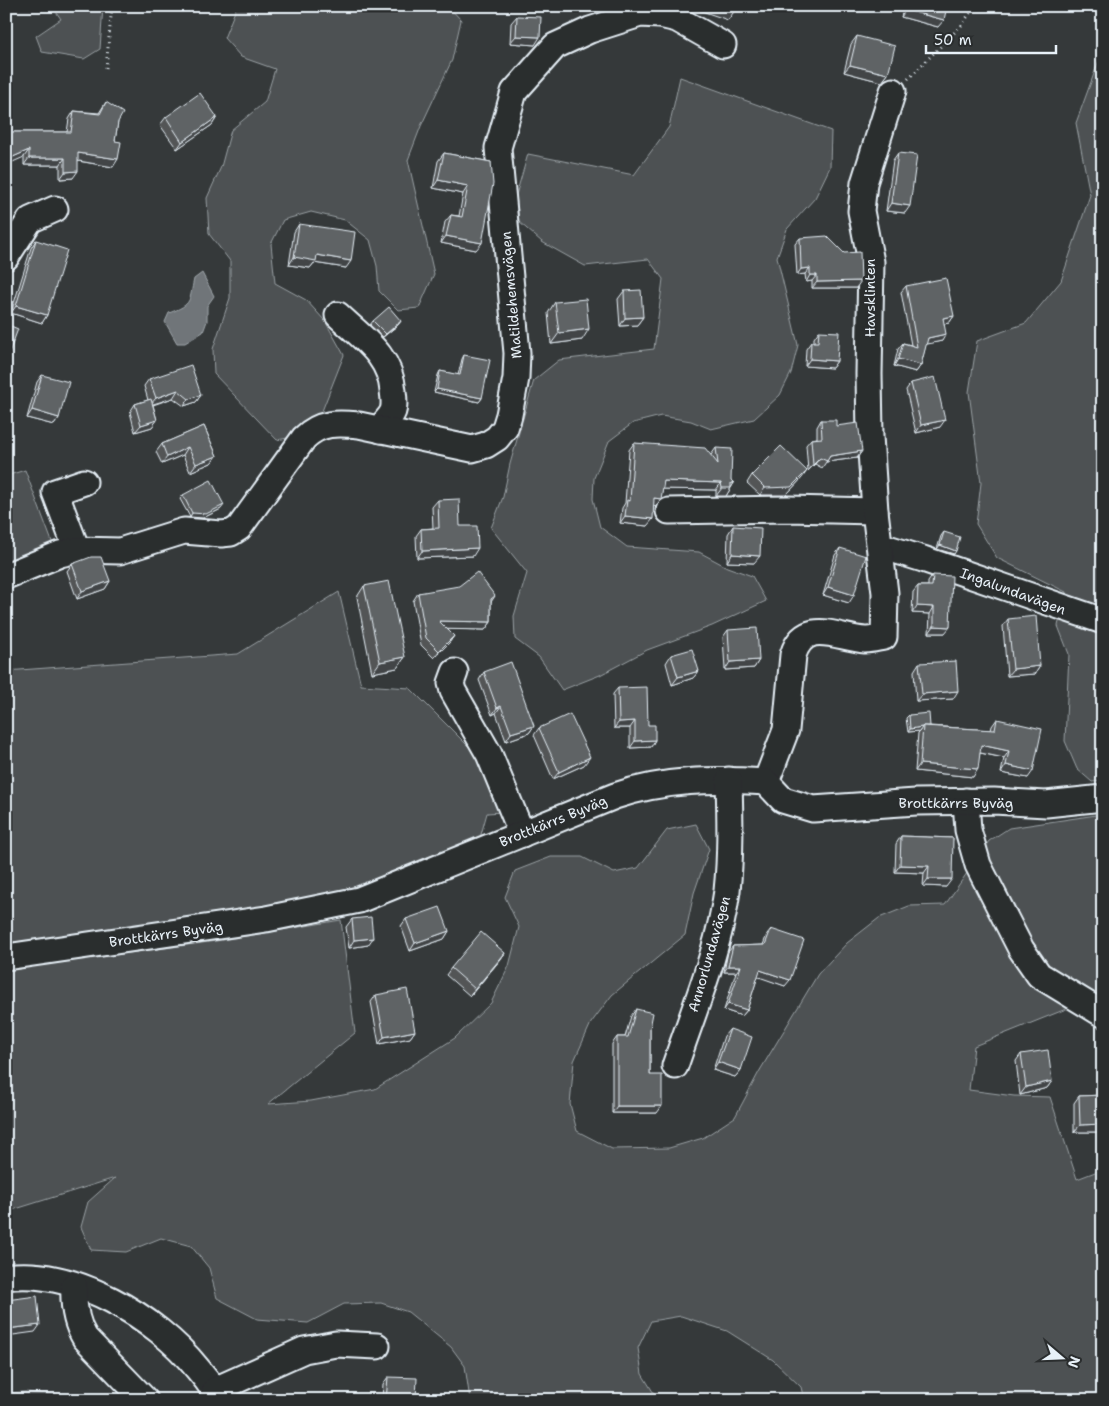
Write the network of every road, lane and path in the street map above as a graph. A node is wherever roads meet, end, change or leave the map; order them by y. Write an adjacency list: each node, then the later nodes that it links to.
1 (112, 6): 4 (path)
2 (975, 6): 5 (path)
3 (723, 45): 9 (street, Matildehemsvägen)
4 (106, 68)
5 (893, 91): 12 (street, Havsklinten)
6 (55, 209): 7 (street)
7 (6, 257)
8 (338, 315): 9 (street)
9 (381, 430): 16 (street, Matildehemsvägen)
10 (84, 482): 15 (street)
11 (669, 511): 12 (street)
12 (875, 511): 14 (street, Havsklinten)
13 (184, 512): 16 (street)
14 (881, 549): 18 (street, Ingalundavägen); 21 (street, Havsklinten)
15 (76, 550): 16 (street, Matildehemsvägen); 17 (street, Matildehemsvägen)
16 (101, 550)
17 (6, 576)
18 (1103, 621)
19 (455, 672): 24 (street)
20 (729, 780): 21 (street, Brottkärrs Byväg); 24 (street, Brottkärrs Byväg); 27 (street, Annorlundavägen)
21 (766, 782): 23 (street, Brottkärrs Byväg)
22 (1103, 798): 23 (street, Brottkärrs Byväg)
23 (966, 801): 26 (street)
24 (522, 834): 25 (street, Brottkärrs Byväg)
25 (6, 957)
26 (1103, 1014)
27 (675, 1066)
28 (6, 1277): 29 (street)
29 (74, 1285): 31 (street); 32 (street)
30 (378, 1346): 31 (street)
31 (216, 1395)
32 (145, 1400)

